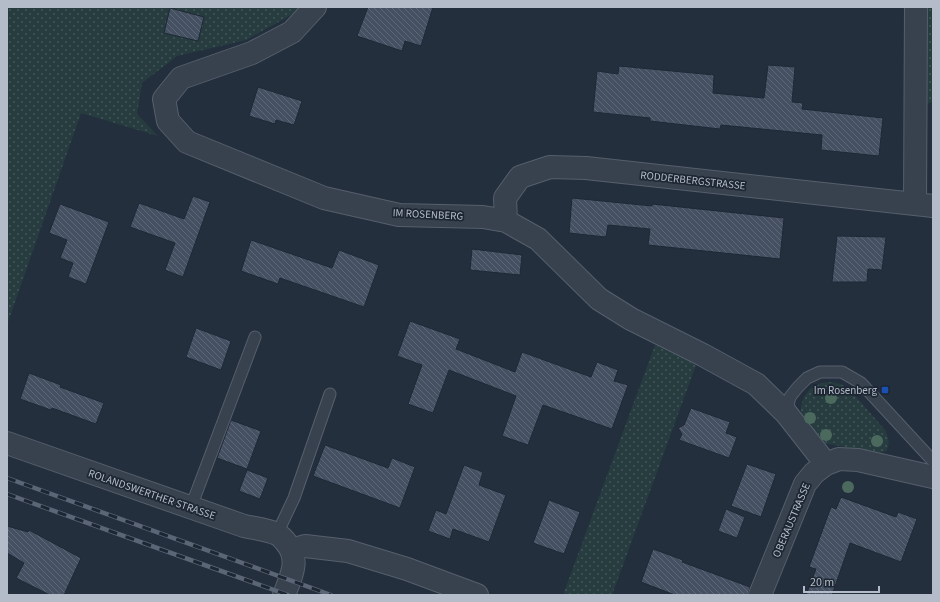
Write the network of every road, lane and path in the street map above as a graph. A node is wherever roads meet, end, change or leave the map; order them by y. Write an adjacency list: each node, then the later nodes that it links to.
1 (315, 7): 4 (street, IM ROSENBERG)
2 (916, 7): 3 (street, RODDERBERGSTRASSE)
3 (924, 205): 4 (street, RODDERBERGSTRASSE)
4 (506, 221): 7 (street, IM ROSENBERG)
5 (255, 337): 12 (lane)
6 (330, 394): 13 (lane)
7 (786, 413): 9 (lane); 10 (street, IM ROSENBERG)
8 (7, 443): 12 (street, ROLANDSWERTHER STRASSE)
9 (933, 461)
10 (826, 464): 11 (street, OBERAUSTRASSE); 16 (street, OBERAUSTRASSE)
11 (933, 477)
12 (191, 507): 13 (street, ROLANDSWERTHER STRASSE)
13 (284, 542): 14 (street); 15 (street, ROLANDSWERTHER STRASSE)
14 (284, 595)
15 (477, 595)
16 (760, 595)

